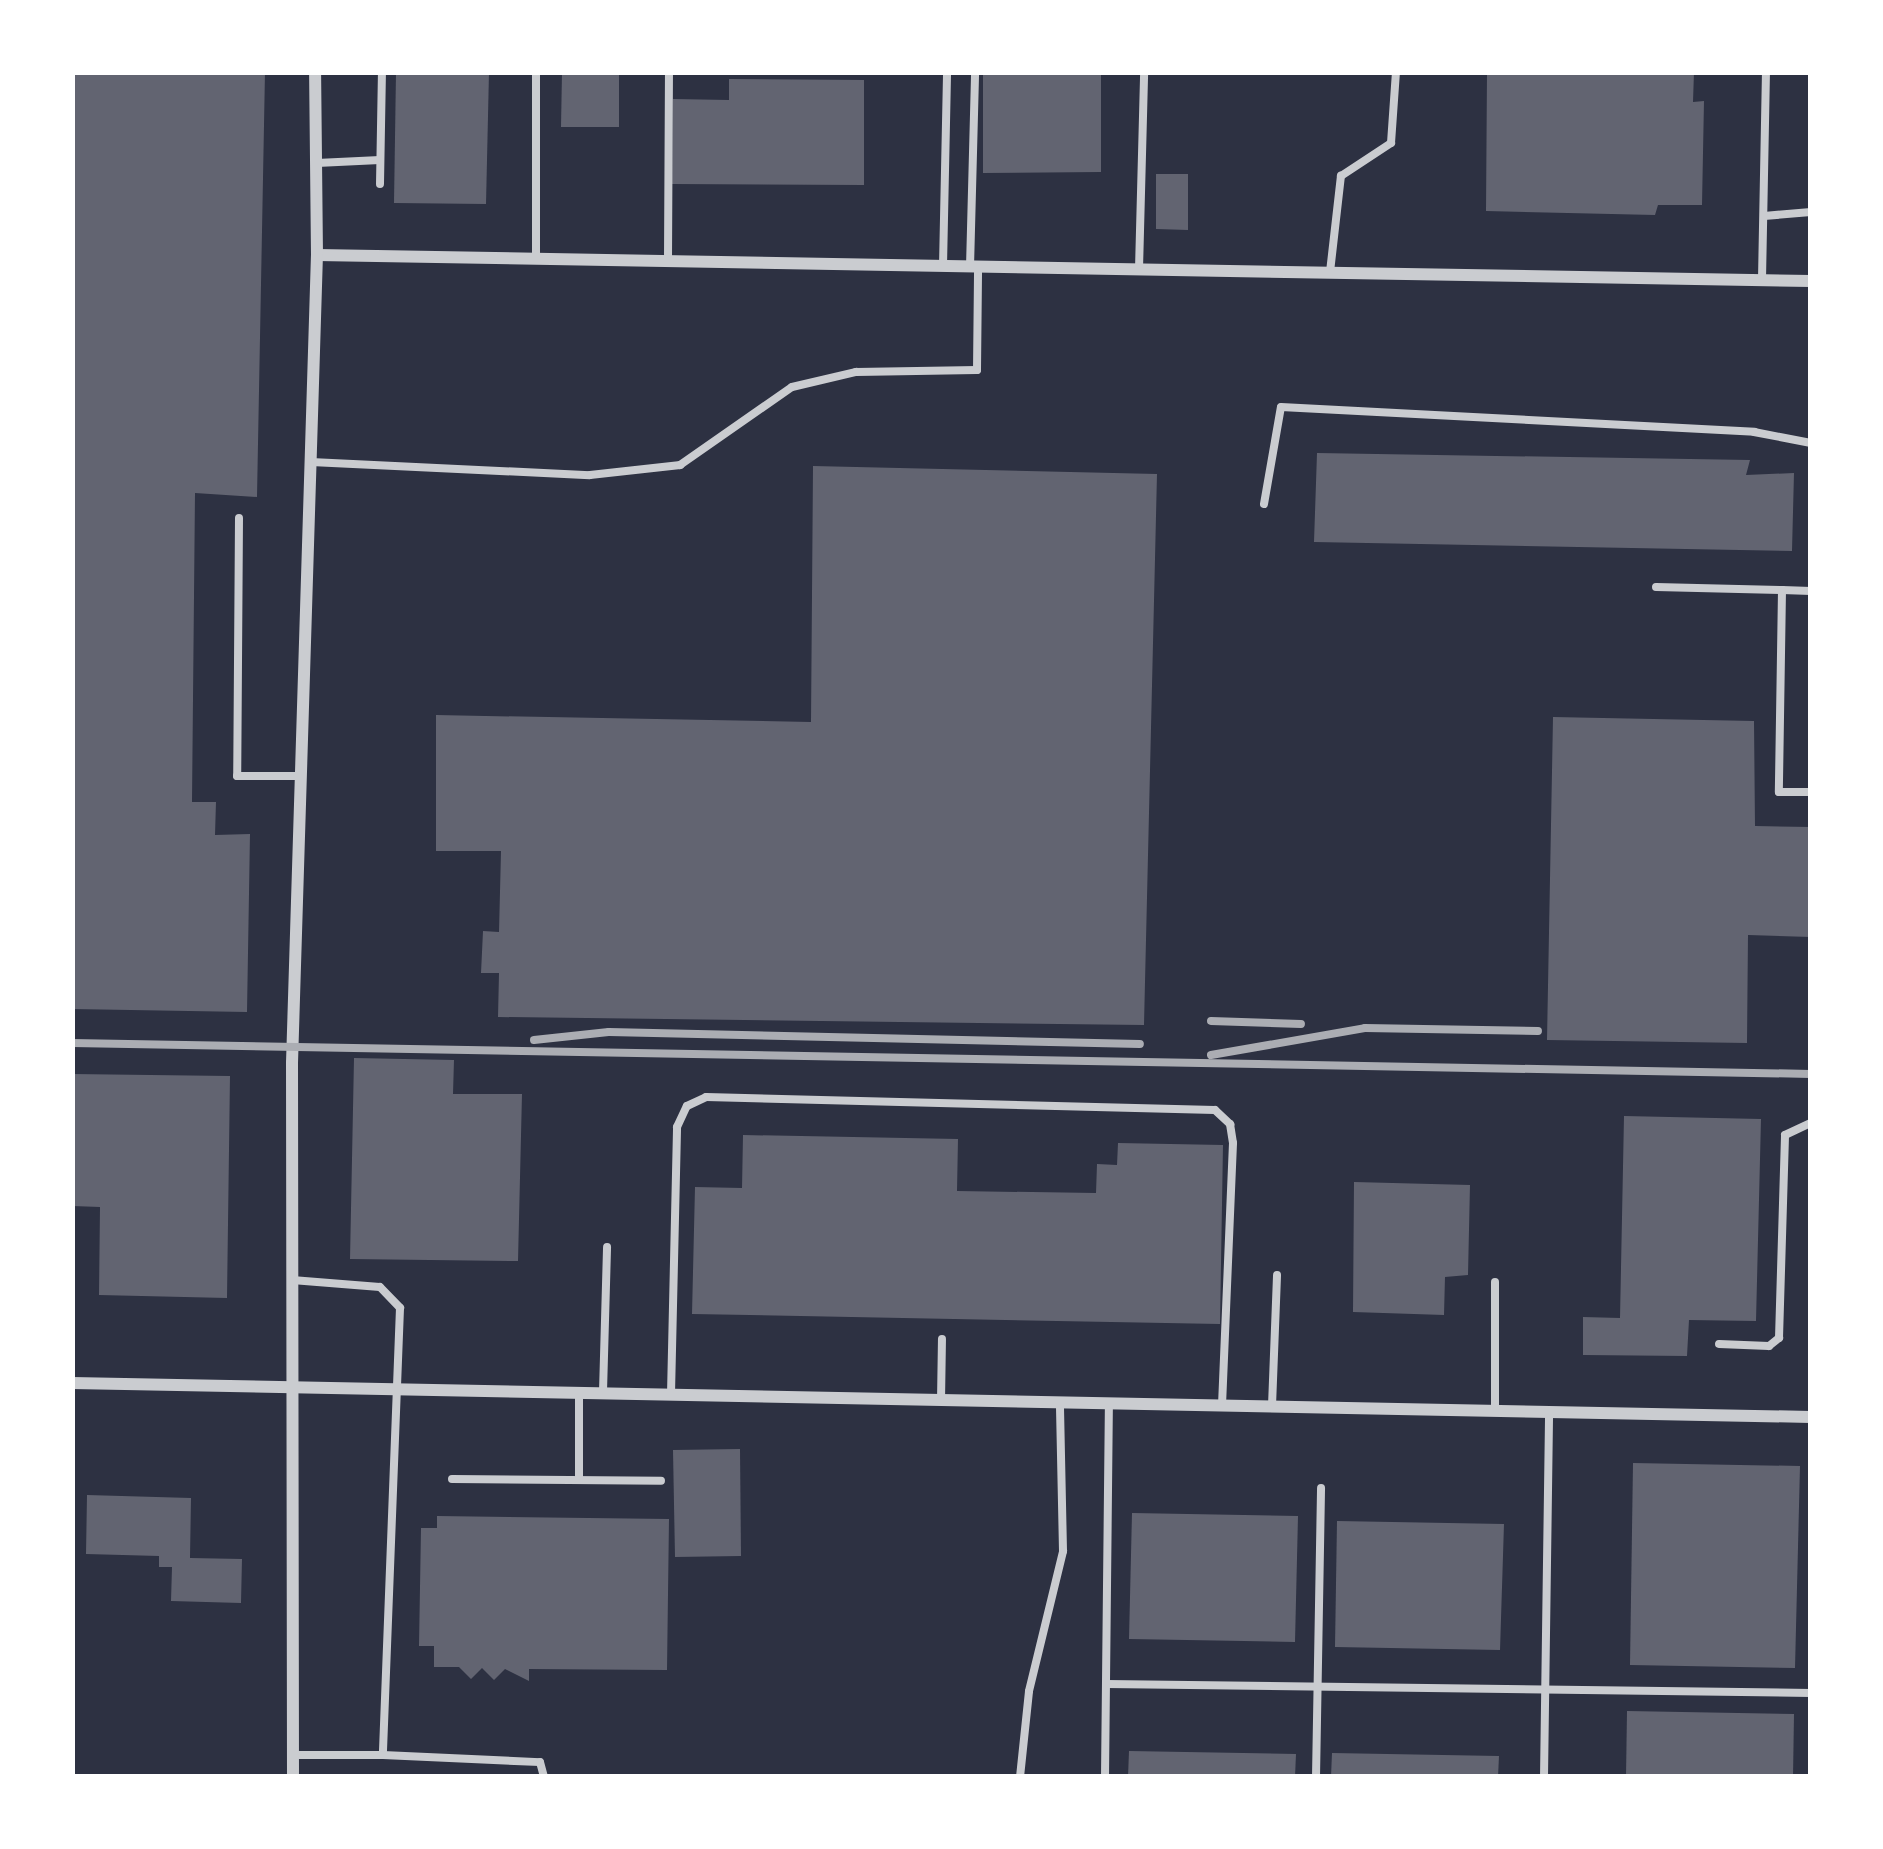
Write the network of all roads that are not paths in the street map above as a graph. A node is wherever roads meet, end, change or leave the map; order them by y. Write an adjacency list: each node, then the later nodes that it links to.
1 (315, 72): 11 (street)
2 (382, 72): 10 (lane)
3 (536, 72): 16 (lane)
4 (669, 72): 17 (lane)
5 (947, 72): 18 (lane)
6 (975, 72): 19 (lane)
7 (1144, 72): 20 (lane)
8 (1396, 72): 21 (lane)
9 (1766, 72): 14 (lane)
10 (381, 160): 11 (lane); 12 (lane)
11 (316, 163): 15 (street)
12 (380, 184)
13 (1811, 212): 14 (lane)
14 (1764, 216): 22 (lane)
15 (317, 255): 16 (street); 25 (street)
16 (536, 258): 17 (street)
17 (668, 259): 18 (street)
18 (943, 267): 19 (street)
19 (974, 267): 20 (street); 25 (lane)
20 (1139, 269): 21 (street)
21 (1330, 274): 22 (street)
22 (1762, 279): 23 (street)
23 (1811, 281)
24 (1811, 443): 26 (lane)
25 (310, 463): 31 (street)
26 (1264, 505)
27 (239, 518): 31 (lane)
28 (1656, 586): 29 (lane)
29 (1782, 590): 30 (lane); 32 (lane)
30 (1811, 591)
31 (301, 776): 36 (street)
32 (1811, 792)
33 (1811, 1123): 39 (lane)
34 (608, 1247): 44 (lane)
35 (1277, 1275): 50 (lane)
36 (290, 1280): 41 (street); 42 (lane)
37 (1495, 1282): 51 (lane)
38 (942, 1339): 46 (lane)
39 (1719, 1343)
40 (72, 1383): 41 (street)
41 (289, 1387): 42 (street); 62 (street)
42 (396, 1389): 43 (street); 63 (lane)
43 (579, 1394): 44 (street); 55 (lane)
44 (603, 1394): 45 (street)
45 (671, 1396): 46 (street); 49 (lane)
46 (941, 1402): 47 (street)
47 (1060, 1404): 48 (street); 66 (lane)
48 (1109, 1405): 49 (street); 58 (lane)
49 (1222, 1407): 50 (street)
50 (1272, 1408): 51 (street)
51 (1496, 1412): 52 (street)
52 (1549, 1413): 53 (street); 60 (lane)
53 (1811, 1417)
54 (452, 1479): 55 (lane)
55 (579, 1480): 56 (lane)
56 (662, 1481)
57 (1321, 1488): 59 (lane)
58 (1106, 1684): 59 (lane); 67 (lane)
59 (1318, 1685): 60 (lane); 68 (lane)
60 (1545, 1688): 61 (lane); 69 (lane)
61 (1811, 1693)
62 (289, 1755): 63 (lane); 64 (street)
63 (383, 1755): 65 (lane)
64 (293, 1777)
65 (544, 1777)
66 (1020, 1777)
67 (1105, 1777)
68 (1316, 1777)
69 (1544, 1777)

